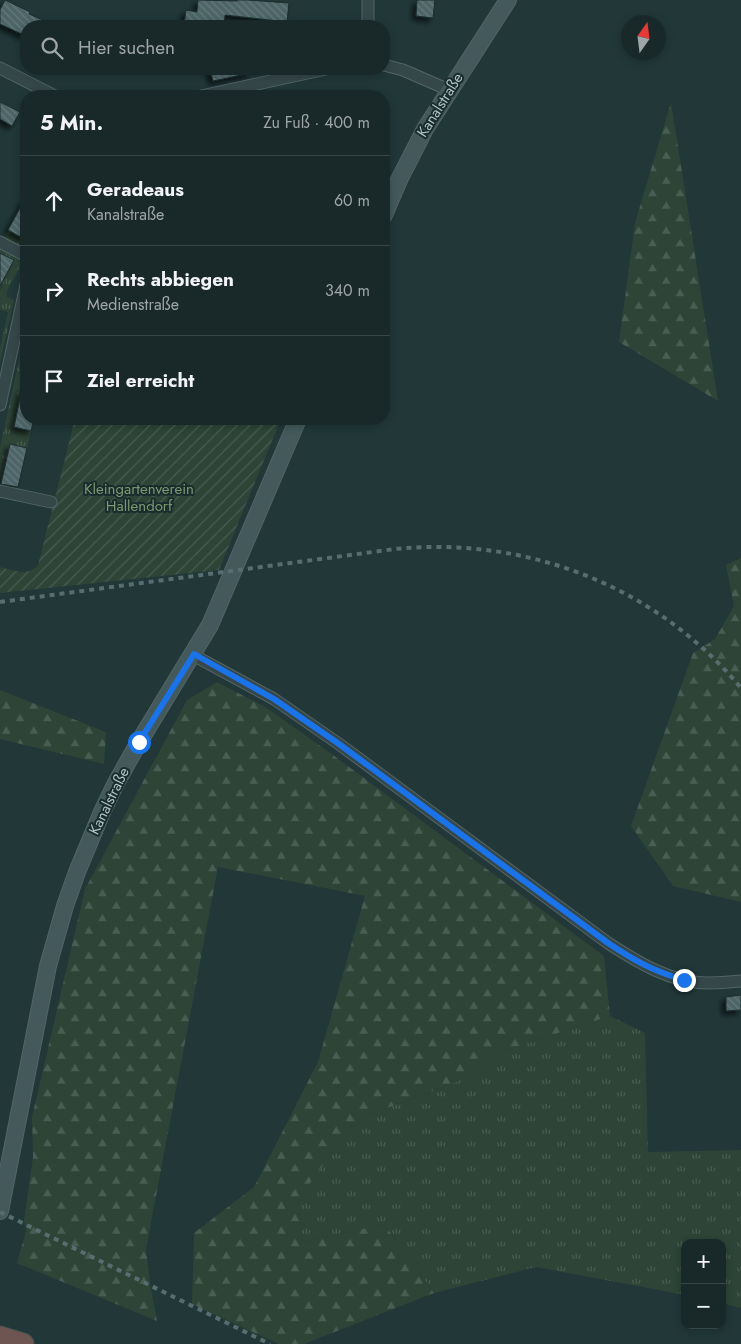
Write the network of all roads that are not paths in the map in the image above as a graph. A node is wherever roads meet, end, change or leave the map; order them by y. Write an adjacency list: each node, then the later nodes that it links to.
1 (368, 0): 3 (street)
2 (508, 0): 9 (street, Kanalstraße)
3 (368, 20)
4 (390, 67): 9 (street)
5 (0, 68): 7 (street)
6 (298, 75): 8 (street)
7 (43, 90)
8 (228, 90)
9 (449, 90): 10 (street, Kanalstraße)
10 (390, 202)
11 (0, 242): 12 (street)
12 (20, 253)
13 (20, 313): 14 (street)
14 (0, 405)
15 (295, 425): 18 (street, Kanalstraße)
16 (0, 491): 17 (street)
17 (51, 502)
18 (194, 654): 19 (street); 20 (street, Kanalstraße)
19 (741, 981)
20 (0, 1212)

